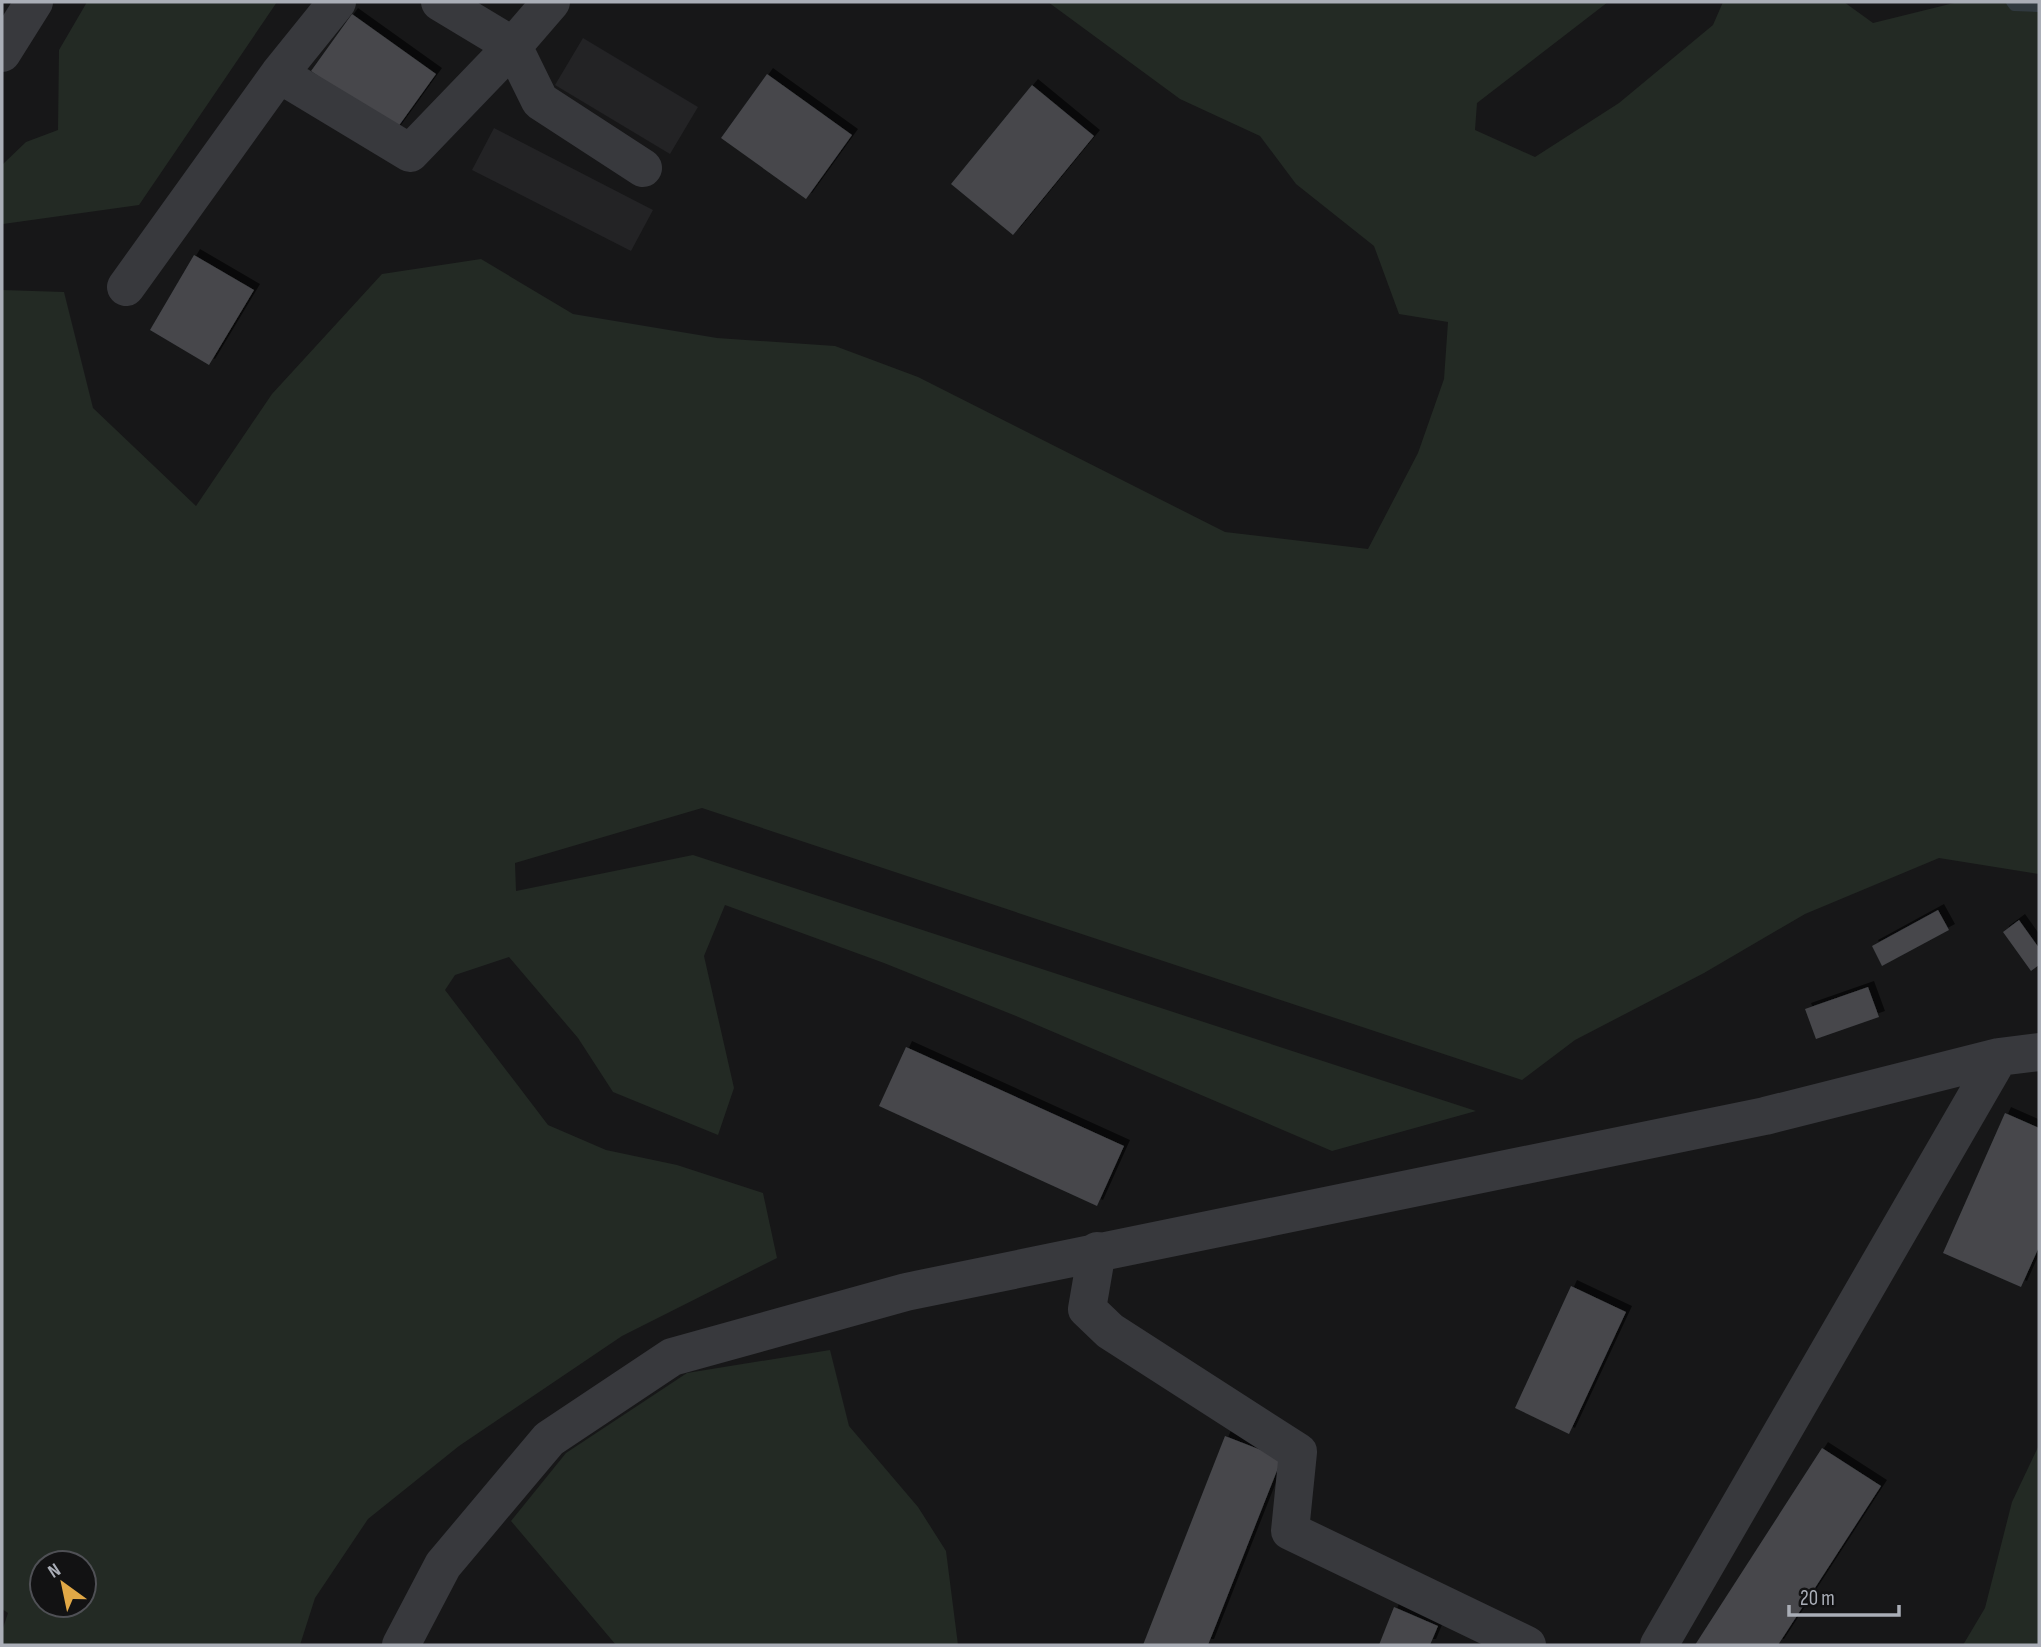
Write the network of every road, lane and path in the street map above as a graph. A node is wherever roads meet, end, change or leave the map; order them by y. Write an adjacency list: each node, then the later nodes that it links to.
1 (34, 2): 6 (street)
2 (337, 2): 7 (street)
3 (440, 2): 5 (street)
4 (551, 2): 5 (street)
5 (513, 47): 7 (street); 8 (street)
6 (2, 53)
7 (279, 74): 9 (street)
8 (643, 168)
9 (126, 287)
10 (2039, 1052): 11 (street)
11 (1999, 1057): 12 (street); 15 (street)
12 (1097, 1251): 13 (street); 14 (street)
13 (401, 1645)
14 (1527, 1645)
15 (1659, 1645)

